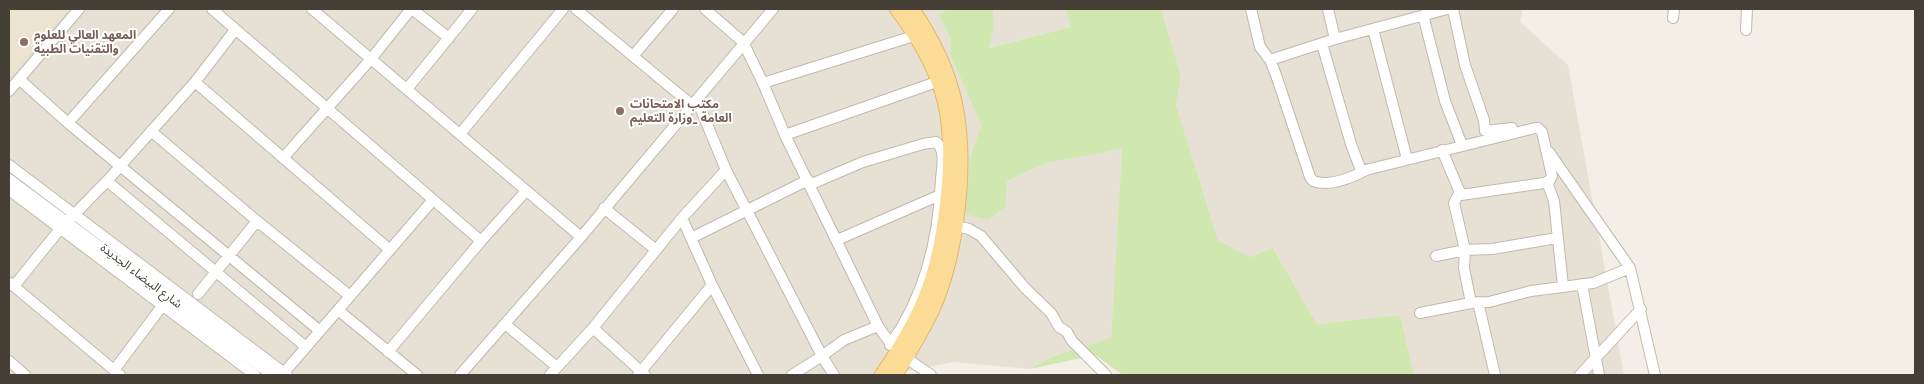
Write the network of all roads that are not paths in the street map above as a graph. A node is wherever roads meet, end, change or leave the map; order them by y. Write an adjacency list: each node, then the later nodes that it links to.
1 (79, 9): 31 (street)
2 (169, 9): 39 (street)
3 (212, 9): 21 (street)
4 (312, 9): 29 (street)
5 (411, 9): 24 (street); 29 (street)
6 (472, 9): 24 (street)
7 (563, 9): 42 (street)
8 (576, 9): 28 (street)
9 (673, 9): 28 (street)
10 (705, 9): 26 (street)
11 (772, 9): 26 (street)
12 (897, 9): 23 (main road)
13 (912, 9): 32 (main road)
14 (1251, 9): 30 (street)
15 (1328, 9): 25 (street)
16 (1447, 9): 19 (street)
17 (1453, 9): 40 (street)
18 (1747, 9): 22 (street)
19 (1424, 15): 20 (street); 44 (street)
20 (1373, 29): 25 (street); 48 (street)
21 (234, 30): 33 (street); 38 (street)
22 (1746, 30)
23 (917, 35): 32 (main road); 34 (street)
24 (449, 38): 35 (street)
25 (1335, 39): 27 (street)
26 (743, 42): 34 (street); 37 (street)
27 (1322, 44): 30 (street); 52 (street)
28 (633, 56): 37 (street)
29 (370, 59): 35 (street); 38 (street)
30 (1270, 60): 52 (street)
31 (19, 79): 36 (street); 39 (street)
32 (944, 79): 43 (street); 60 (main road)
33 (195, 82): 41 (street); 47 (street)
34 (764, 83): 43 (street)
35 (407, 89): 42 (street)
36 (9, 91)
37 (695, 103): 51 (street); 62 (street)
38 (327, 108): 47 (street); 61 (street)
39 (68, 124): 50 (street)
40 (1532, 128): 44 (street); 45 (street)
41 (151, 131): 50 (street); 65 (street)
42 (460, 134): 58 (street)
43 (786, 135): 55 (street)
44 (1462, 145): 46 (street)
45 (1545, 148): 56 (street); 78 (street)
46 (1442, 150): 48 (street); 59 (street)
47 (284, 158): 73 (street)
48 (1407, 159): 52 (street)
49 (9, 165): 66 (street)
50 (121, 166): 54 (street); 76 (street)
51 (726, 170): 63 (street); 64 (street)
52 (1366, 170)
53 (9, 178): 66 (street, شارع البيضاء الجديدة)
54 (107, 181): 66 (street); 79 (street)
55 (809, 182): 60 (street); 63 (street); 71 (street)
56 (1547, 182): 59 (street); 70 (street)
57 (9, 190): 66 (street, شارع البيضاء الجديدة)
58 (526, 191): 68 (street); 72 (street)
59 (1459, 193): 75 (street)
60 (950, 194): 67 (main road); 71 (street); 98 (street)
61 (432, 201): 72 (street); 73 (street)
62 (604, 208): 68 (street); 74 (street)
63 (748, 209): 69 (street); 99 (street)
64 (682, 218): 69 (street); 74 (street)
65 (257, 221): 76 (street); 85 (street)
66 (67, 222): 80 (street); 86 (street, شارع البيضاء الجديدة); 88 (street, شارع البيضاء الجديدة); 108 (street)
67 (950, 225): 98 (main road); 118 (street)
68 (580, 237): 92 (street)
69 (691, 238): 81 (street)
70 (1557, 238): 75 (street); 83 (street)
71 (837, 240): 93 (street)
72 (481, 241): 97 (street)
73 (390, 250): 85 (street)
74 (656, 250): 94 (street)
75 (1465, 250): 77 (street); 87 (street)
76 (230, 255): 79 (street); 95 (street)
77 (1436, 256)
78 (1630, 268): 82 (street); 89 (street)
79 (216, 272): 84 (street); 96 (street)
80 (11, 284): 103 (street)
81 (712, 284): 104 (street); 112 (street)
82 (1582, 284): 83 (street); 100 (street)
83 (1563, 286): 87 (street)
84 (198, 294)
85 (350, 296): 90 (street)
86 (169, 297): 88 (street); 107 (street, شارع البيضاء الجديدة)
87 (1475, 302): 91 (street); 119 (street)
88 (162, 306): 103 (street); 106 (street, شارع البيضاء الجديدة)
89 (1641, 309): 100 (street); 122 (street)
90 (338, 310): 95 (street); 97 (street)
91 (1420, 313)
92 (505, 324): 102 (street); 110 (street)
93 (878, 326): 98 (street); 99 (street)
94 (593, 328): 102 (street); 104 (street)
95 (320, 331): 96 (street)
96 (306, 347): 108 (street)
97 (388, 352): 109 (street)
98 (898, 352): 115 (main road); 116 (main road); 117 (street)
99 (822, 356): 113 (street); 114 (street)
100 (1596, 357): 120 (street); 121 (street)
101 (9, 361): 105 (street)
102 (557, 367): 111 (street)
103 (117, 373)
104 (641, 374)
105 (25, 375)
106 (256, 375)
107 (272, 375)
108 (284, 375)
109 (417, 375)
110 (460, 375)
111 (550, 375)
112 (758, 375)
113 (792, 375)
114 (834, 375)
115 (882, 375)
116 (895, 375)
117 (932, 375)
118 (1106, 375)
119 (1495, 375)
120 (1580, 375)
121 (1599, 375)
122 (1655, 375)

